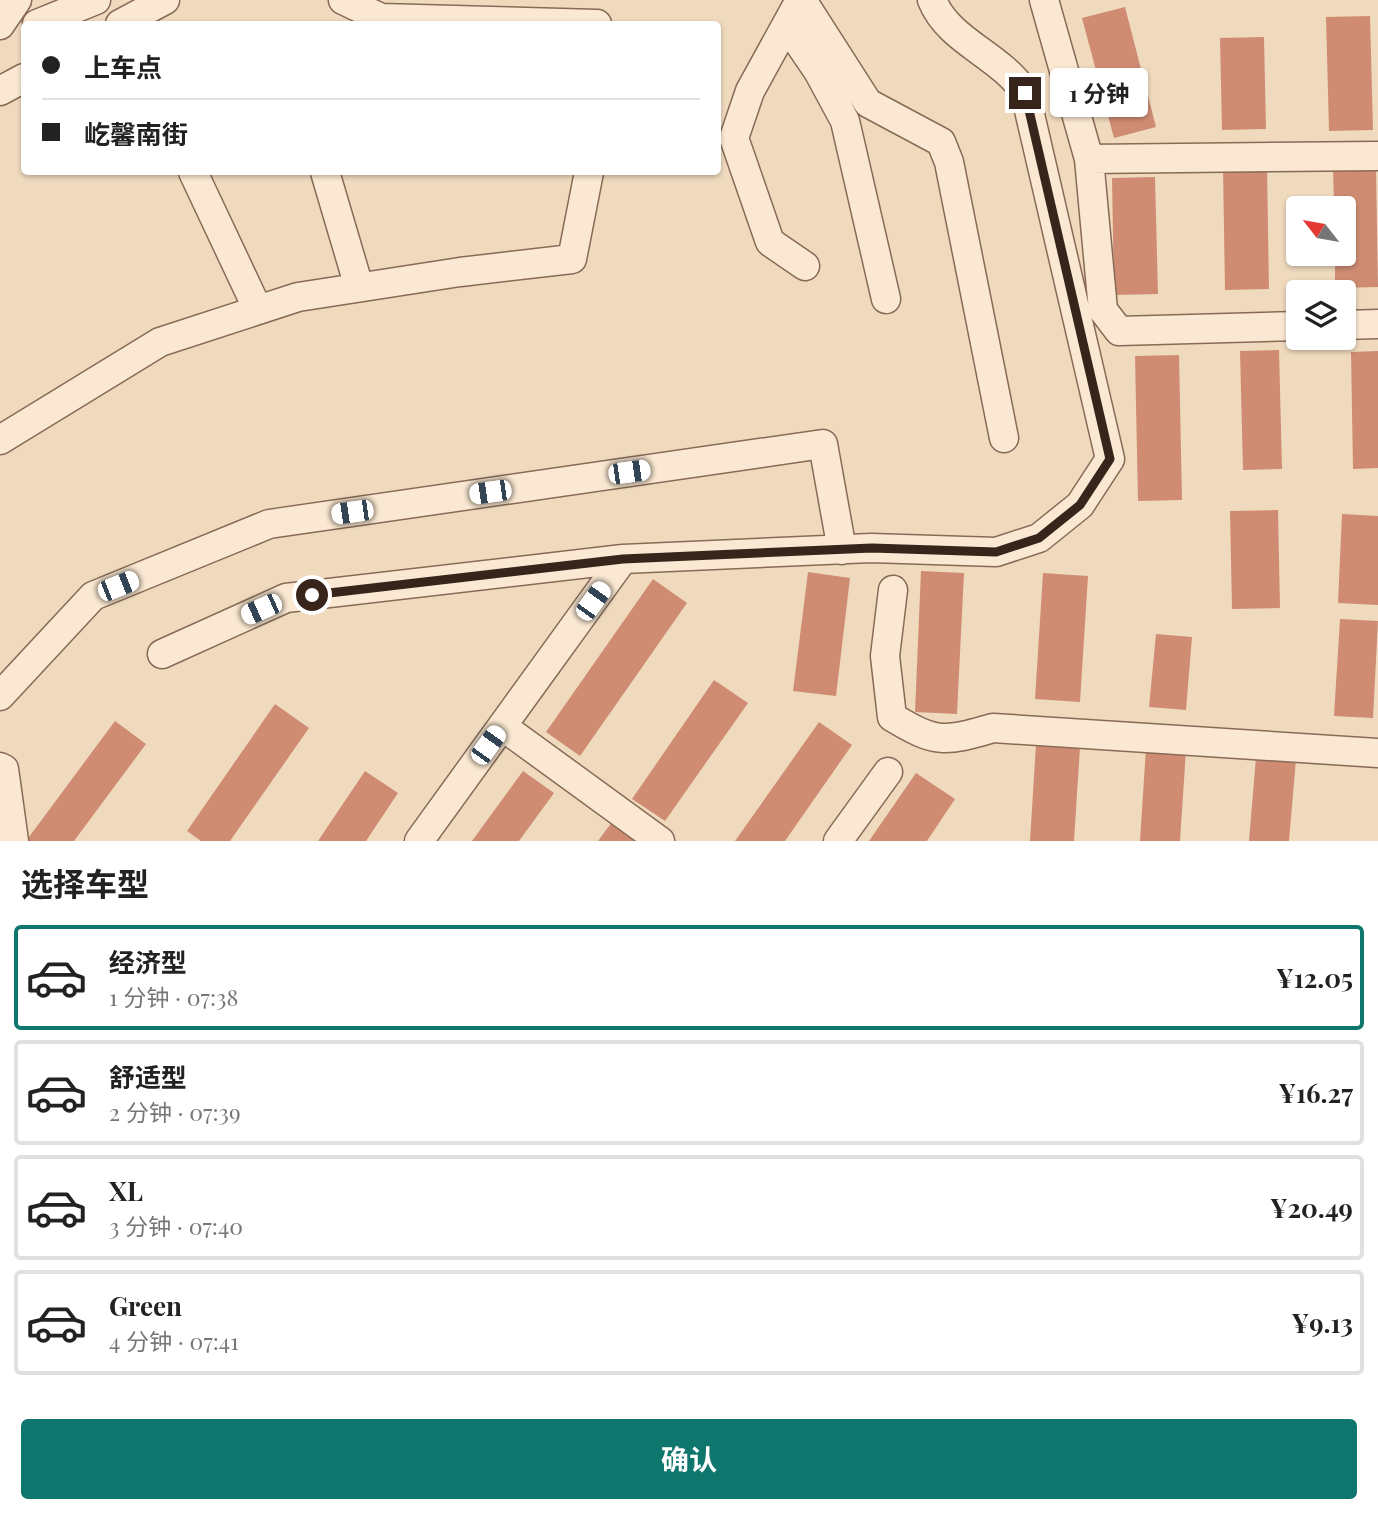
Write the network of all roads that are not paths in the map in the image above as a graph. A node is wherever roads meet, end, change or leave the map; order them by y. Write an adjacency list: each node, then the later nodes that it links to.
1 (16, 0): 11 (street)
2 (96, 0): 8 (street)
3 (165, 0): 9 (street)
4 (343, 0): 10 (street)
5 (801, 0): 12 (street); 29 (street)
6 (932, 0): 31 (street)
7 (1044, 0): 18 (street)
8 (44, 21)
9 (126, 21)
10 (489, 21)
11 (0, 25)
12 (788, 27): 22 (street); 24 (street)
13 (21, 31): 14 (street)
14 (0, 40)
15 (21, 80): 16 (street)
16 (0, 91)
17 (1378, 156): 18 (street)
18 (1089, 159): 28 (street)
19 (194, 175): 25 (street)
20 (326, 175): 23 (street)
21 (588, 175): 23 (street)
22 (804, 266)
23 (359, 287): 25 (street)
24 (886, 299)
25 (258, 310): 30 (street)
26 (1378, 324): 27 (street)
27 (1356, 325)
28 (1286, 326)
29 (1004, 438)
30 (0, 440)
31 (842, 550): 32 (street); 35 (street)
32 (623, 559): 34 (street); 36 (street)
33 (893, 590): 37 (street)
34 (162, 654)
35 (0, 696)
36 (502, 726): 41 (street); 42 (street)
37 (1378, 753)
38 (0, 767): 40 (street)
39 (888, 772): 43 (street)
40 (14, 841)
41 (419, 841)
42 (660, 841)
43 (838, 841)

